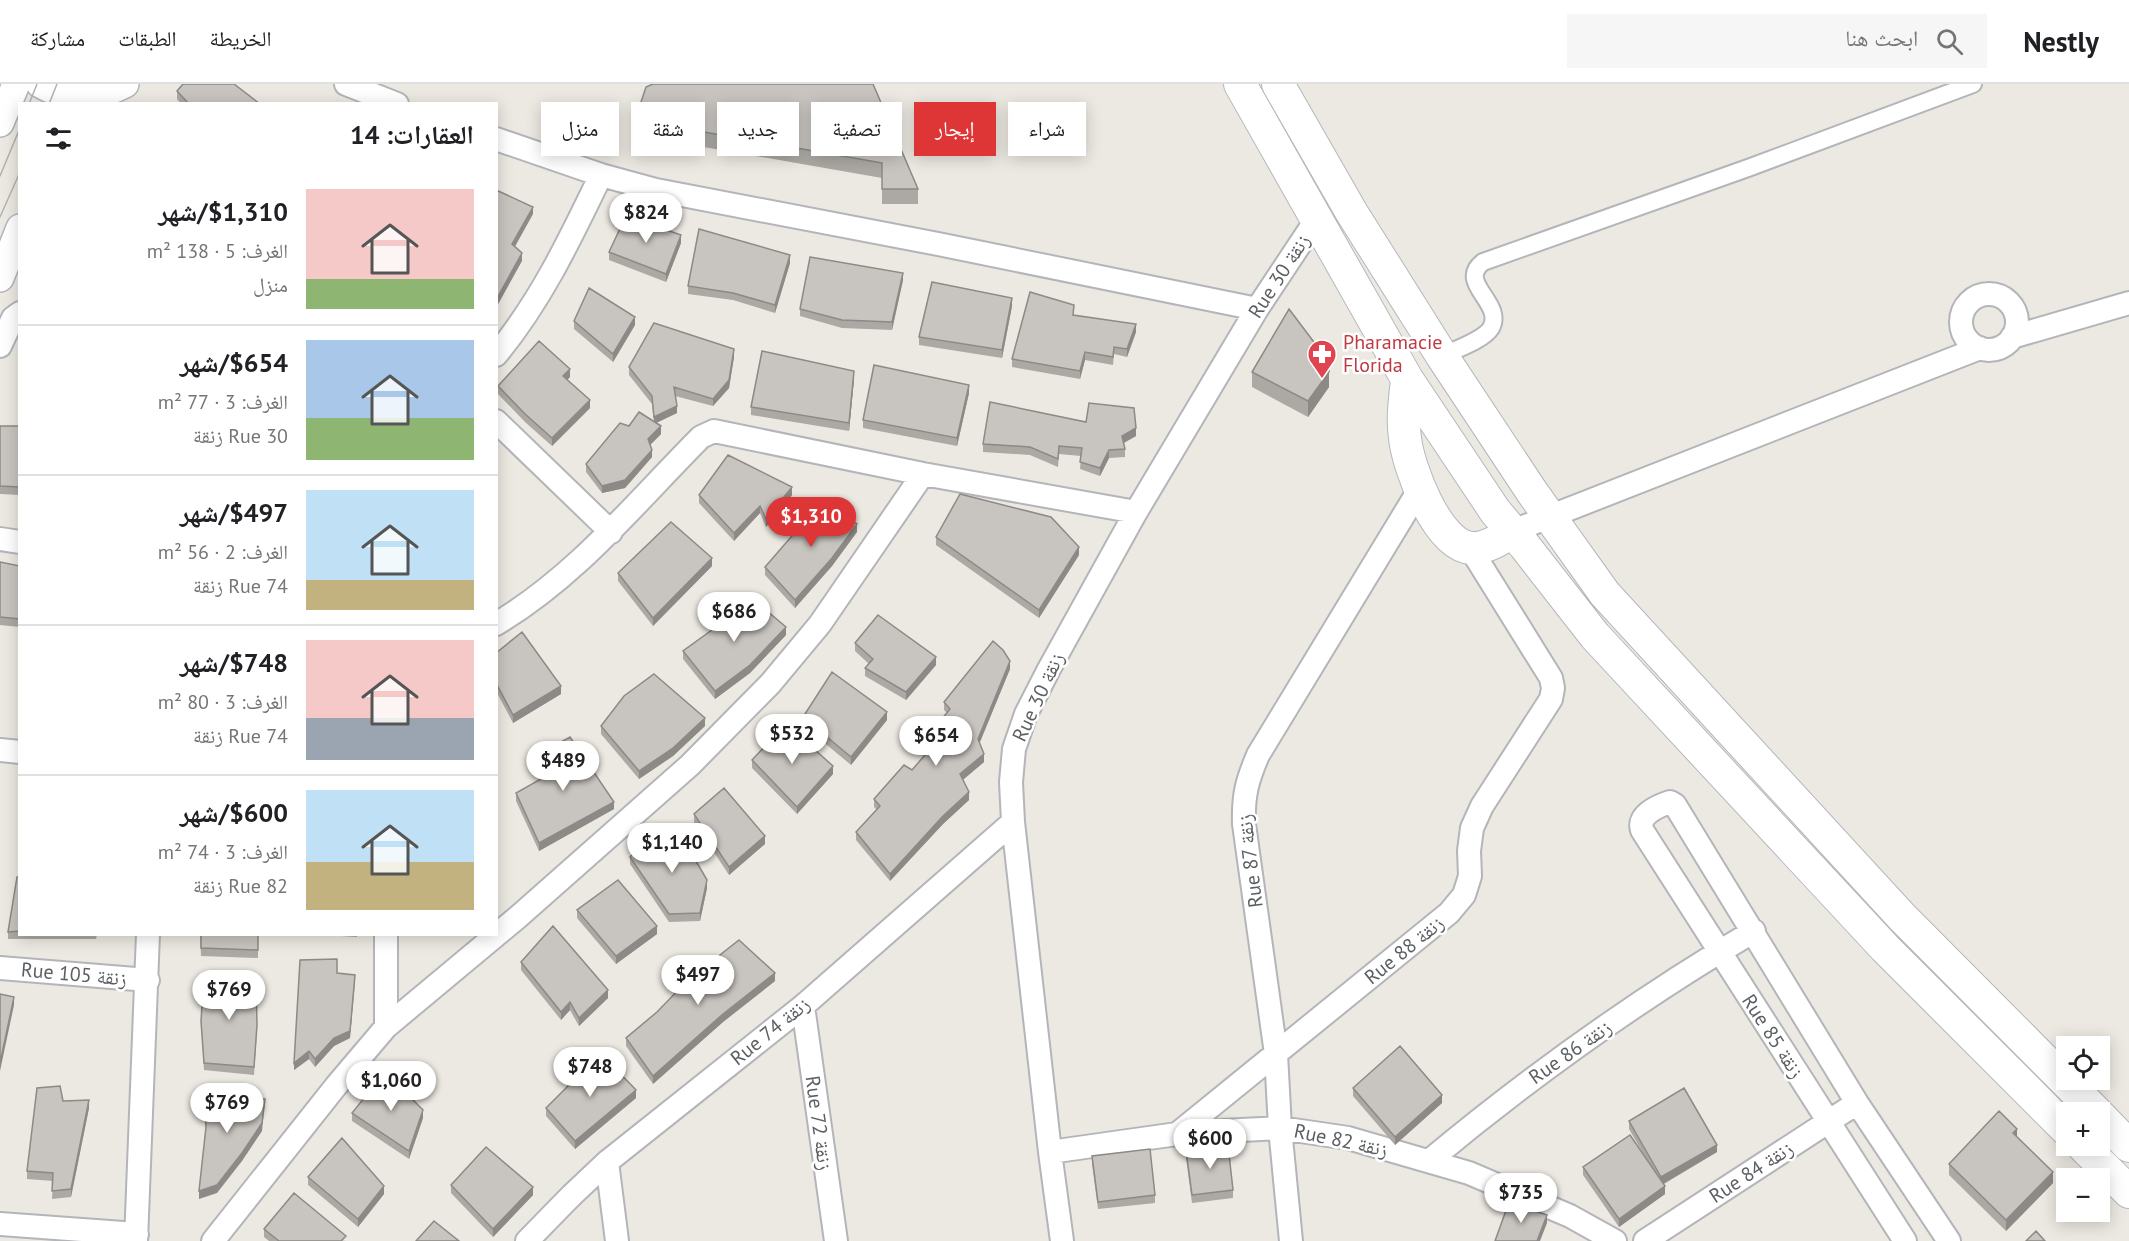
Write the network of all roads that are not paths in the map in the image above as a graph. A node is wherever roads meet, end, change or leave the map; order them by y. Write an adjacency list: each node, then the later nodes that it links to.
1 (16, 84): 10 (street)
2 (40, 84): 8 (street)
3 (125, 84): 8 (street)
4 (346, 84): 9 (street)
5 (1240, 84): 13 (main road)
6 (1278, 84): 23 (main road)
7 (1973, 84): 23 (street)
8 (84, 99)
9 (391, 102)
10 (0, 123)
11 (498, 140): 12 (street)
12 (601, 175): 17 (street); 22 (street)
13 (1316, 220): 17 (street, Rue 30 زنقة); 24 (main road)
14 (18, 233): 15 (street)
15 (0, 278)
16 (2129, 303): 19 (street)
17 (1257, 309): 28 (street, Rue 30 زنقة)
18 (18, 314): 20 (street)
19 (2012, 337): 21 (street); 21 (street)
20 (0, 346)
21 (1980, 348): 29 (street)
22 (498, 352)
23 (1442, 356): 29 (main road)
24 (1407, 379): 27 (main road); 30 (main road)
25 (498, 423): 31 (street)
26 (923, 474): 28 (street); 31 (street); 39 (street)
27 (1419, 490): 34 (main road); 49 (street, Rue 87 زنقة)
28 (1136, 512): 38 (street, Rue 30 زنقة)
29 (1550, 516): 30 (street); 50 (main road)
30 (1513, 531): 34 (main road); 52 (main road)
31 (611, 532): 35 (street)
32 (0, 539): 33 (street)
33 (18, 543)
34 (1470, 548): 49 (street, Rue 88 زنقة)
35 (500, 614)
36 (0, 750): 37 (street)
37 (18, 752)
38 (1013, 822): 47 (street, Rue 74 زنقة); 58 (street, Rue 30 زنقة)
39 (507, 916)
40 (1754, 931): 44 (street, Rue 86 زنقة); 44 (street, Rue 85 زنقة); 51 (street)
41 (148, 936): 46 (street)
42 (386, 936): 48 (street)
43 (485, 936): 48 (street)
44 (1719, 952): 53 (street, Rue 85 زنقة); 60 (street, Rue 86 زنقة)
45 (0, 968): 46 (street, Rue 105 زنقة)
46 (148, 980): 64 (street)
47 (803, 1006): 61 (street, Rue 74 زنقة); 68 (street, Rue 72 زنقة)
48 (386, 1027): 65 (street)
49 (1276, 1053): 55 (street, Rue 87 زنقة); 56 (street, Rue 88 زنقة)
50 (2086, 1102)
51 (1857, 1103): 53 (street, Rue 84 زنقة); 74 (street)
52 (2056, 1119)
53 (1828, 1122): 72 (street, Rue 84 زنقة); 73 (street, Rue 85 زنقة)
54 (2110, 1126): 57 (main road)
55 (1280, 1128): 56 (street, Rue 82 زنقة); 60 (street, Rue 82 زنقة); 70 (street, Rue 87 زنقة)
56 (1177, 1134): 58 (street, Rue 82 زنقة)
57 (2129, 1146)
58 (1050, 1152): 69 (street, Rue 30 زنقة)
59 (2093, 1156): 62 (main road)
60 (1429, 1161): 71 (street, Rue 82 زنقة)
61 (607, 1162): 66 (street, Rue 74 زنقة); 67 (street)
62 (2129, 1192)
63 (0, 1224): 64 (street)
64 (136, 1238)
65 (213, 1241)
66 (527, 1241)
67 (617, 1241)
68 (836, 1241)
69 (1062, 1241)
70 (1291, 1241)
71 (1615, 1241)
72 (1645, 1241)
73 (1905, 1241)
74 (1949, 1241)

